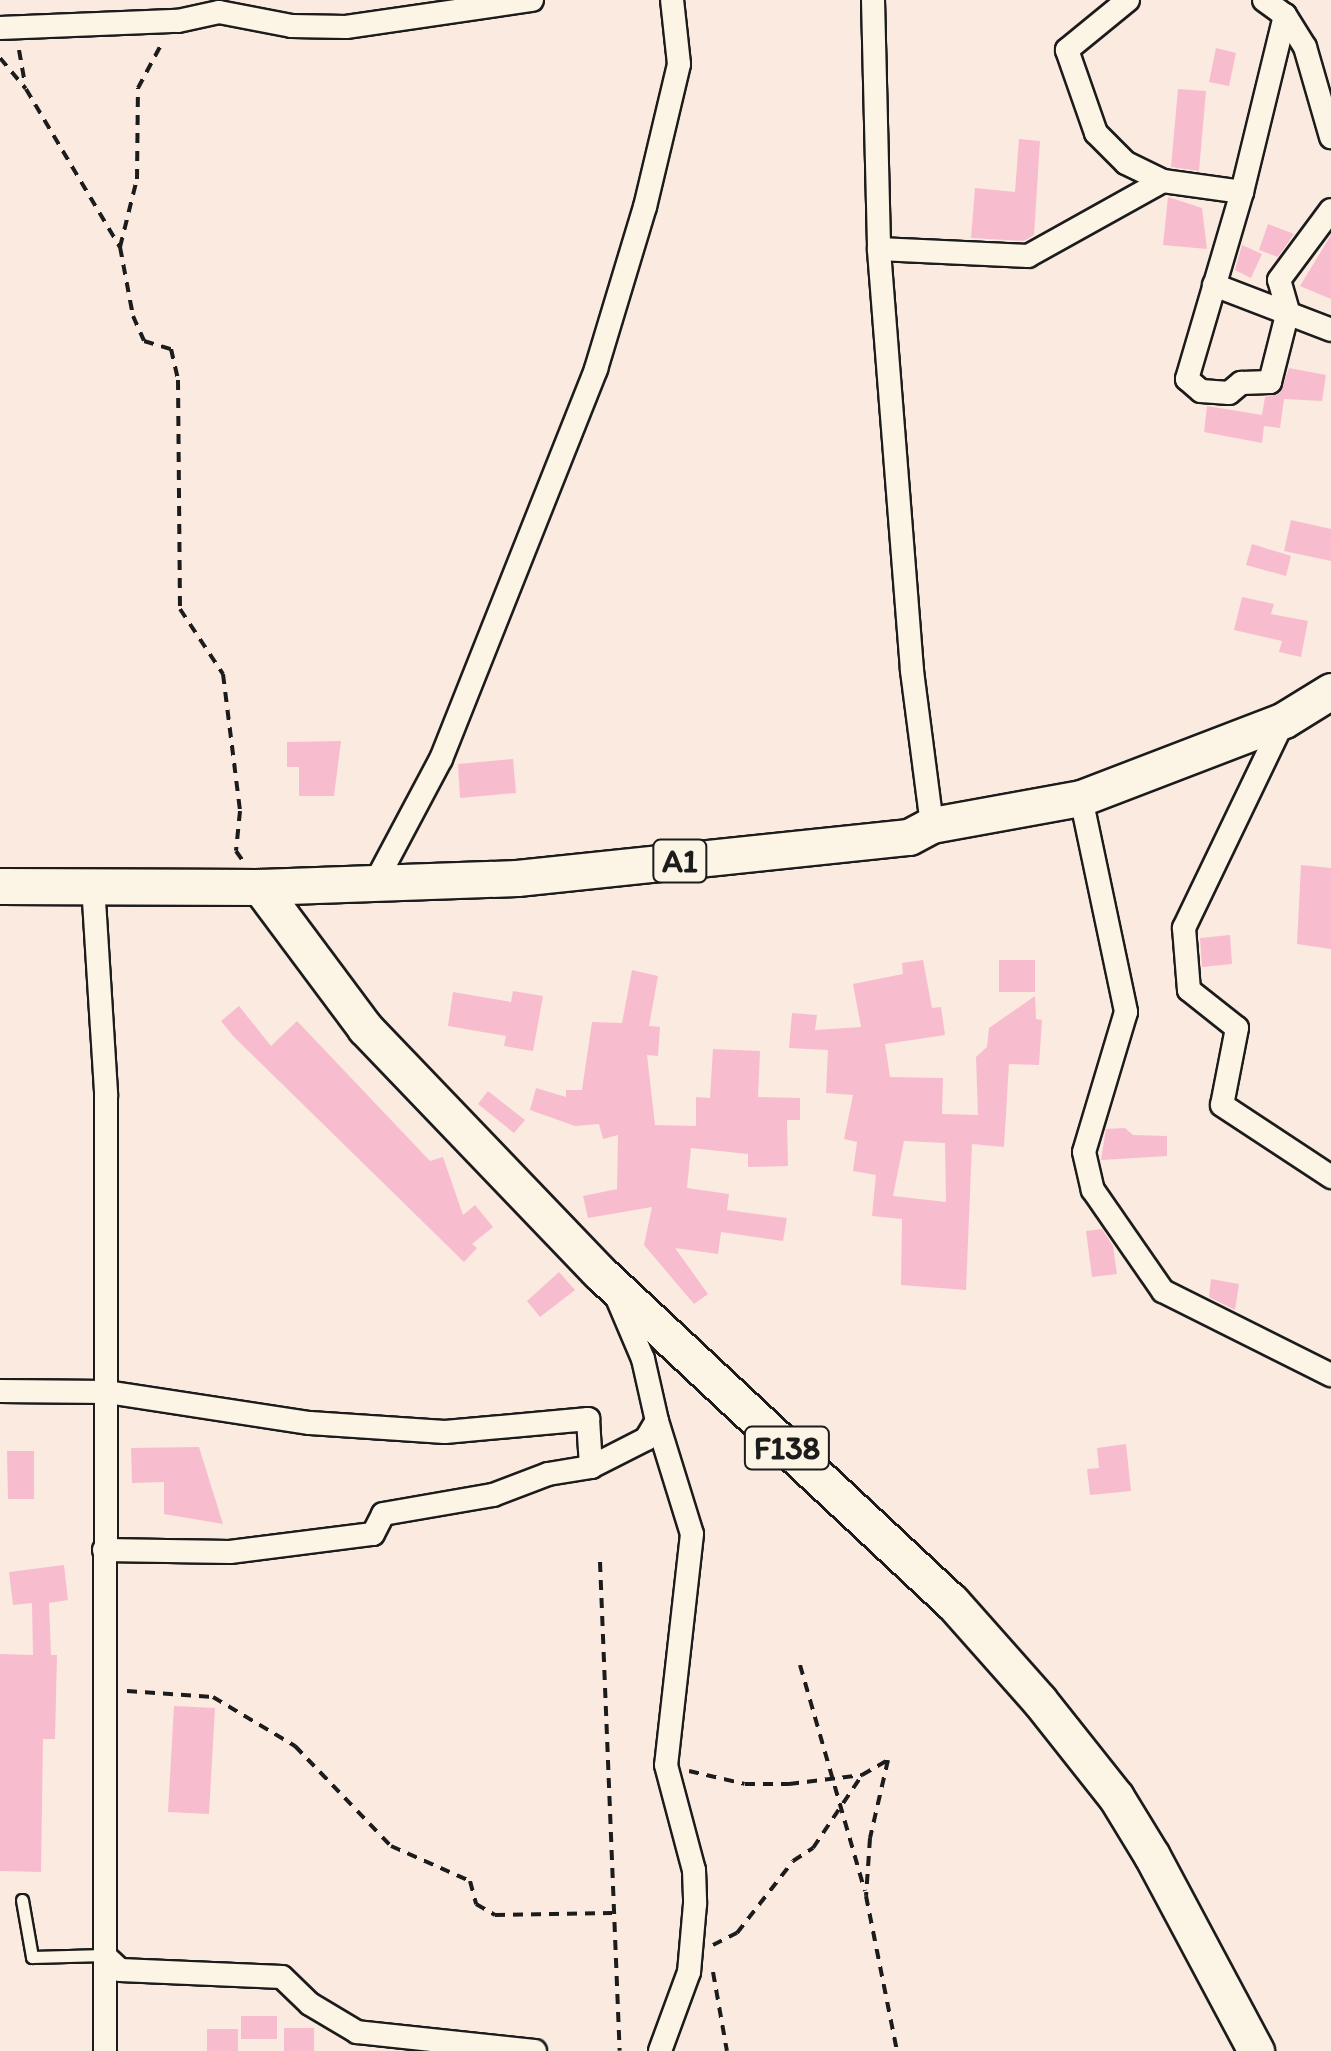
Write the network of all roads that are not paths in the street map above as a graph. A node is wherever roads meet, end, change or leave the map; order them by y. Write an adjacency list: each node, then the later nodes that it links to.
1 (532, 0): 7 (street)
2 (672, 0): 20 (street)
3 (873, 0): 12 (street)
4 (1128, 0): 9 (street)
5 (1264, 0): 6 (street)
6 (1285, 15): 8 (street); 10 (street)
7 (0, 28)
8 (1331, 137)
9 (1164, 181): 10 (street); 12 (street)
10 (1242, 192): 13 (street)
11 (1331, 210): 14 (street)
12 (880, 249): 19 (street)
13 (1214, 285): 14 (street); 14 (street)
14 (1288, 311): 15 (street)
15 (1331, 330)
16 (1331, 692): 17 (main road, A1)
17 (1284, 720): 18 (main road, A1); 24 (street)
18 (1081, 798): 19 (main road, A1); 26 (street)
19 (932, 825): 20 (main road, A1)
20 (375, 883): 23 (main road, A1)
21 (93, 885): 22 (main road, A1); 23 (main road, A1); 28 (street)
22 (0, 886)
23 (260, 887): 25 (main road, F138)
24 (1331, 1177)
25 (598, 1272): 29 (street); 37 (main road, F138)
26 (1331, 1375)
27 (0, 1390): 28 (street)
28 (107, 1392): 30 (street); 31 (street)
29 (657, 1421): 30 (street); 36 (street)
30 (590, 1467): 31 (street)
31 (104, 1550): 33 (street)
32 (22, 1900): 33 (lane)
33 (104, 1956): 34 (street); 35 (street)
34 (106, 2051)
35 (535, 2051)
36 (660, 2051)
37 (1256, 2051)

